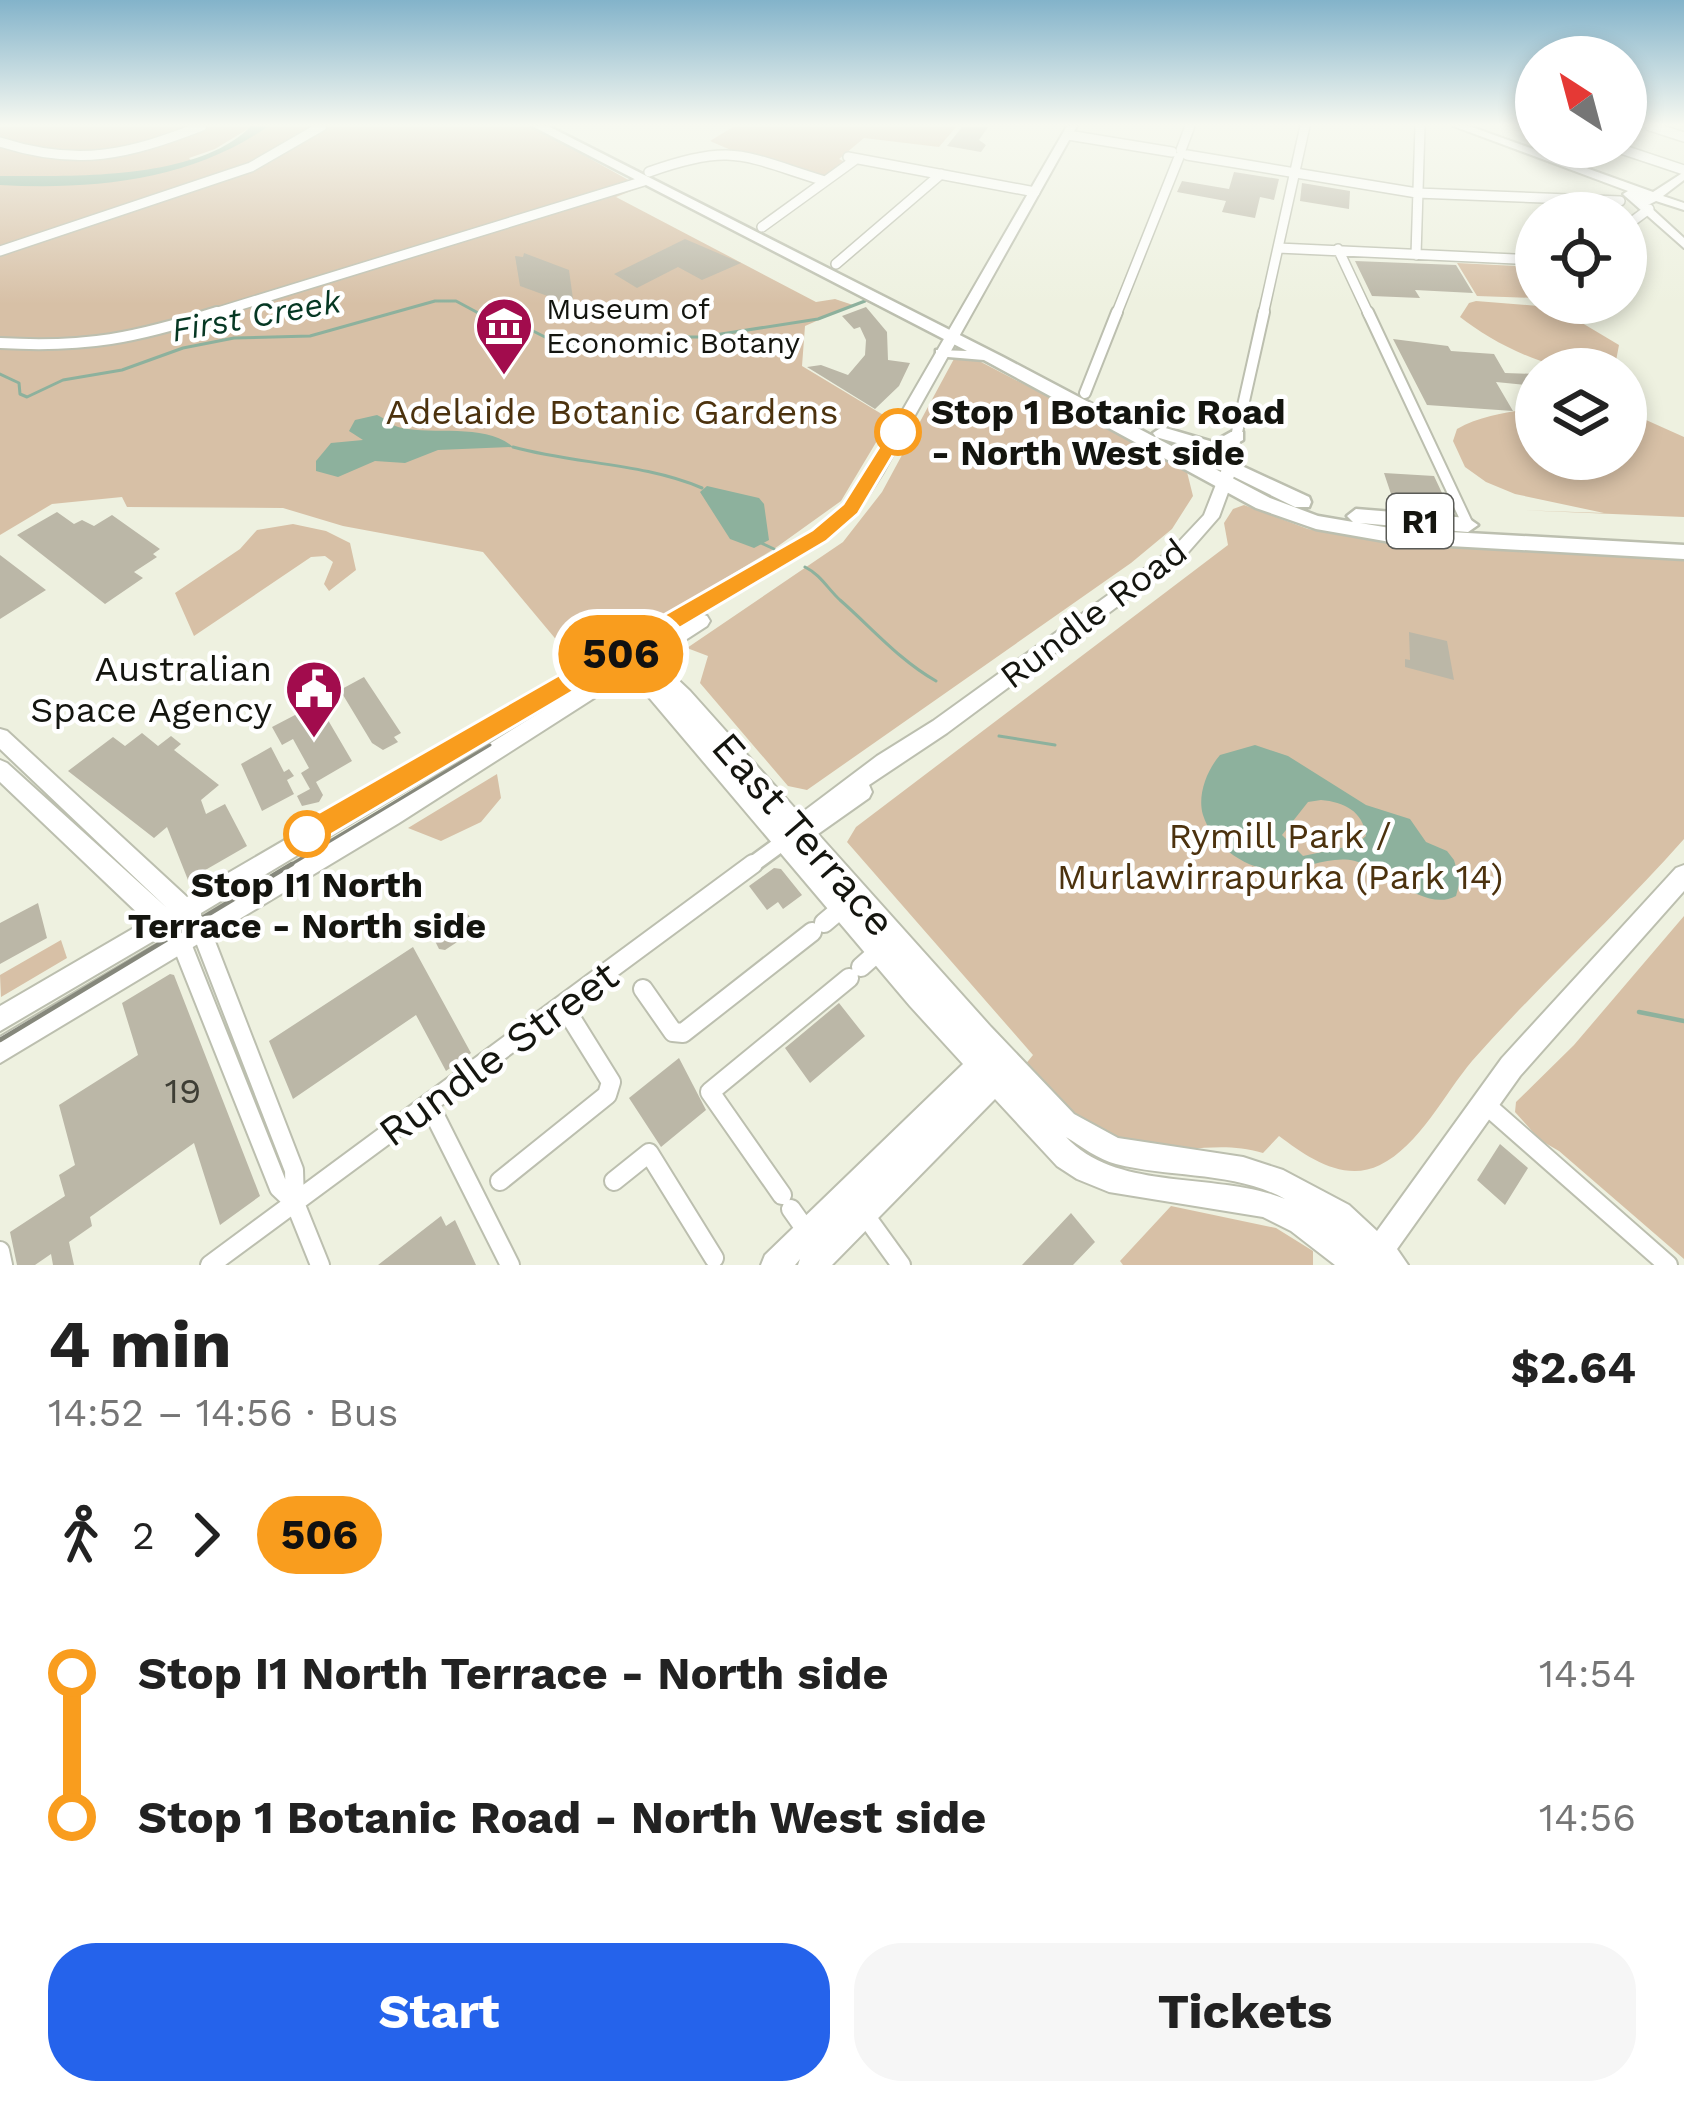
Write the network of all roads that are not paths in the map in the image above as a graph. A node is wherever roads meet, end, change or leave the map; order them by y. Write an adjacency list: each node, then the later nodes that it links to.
1 (190, 185): 26 (street)
2 (622, 185): 31 (street)
3 (674, 185): 29 (highway, R1)
4 (675, 185): 22 (highway, R1)
5 (819, 185): 22 (street)
6 (930, 185): 29 (street)
7 (999, 185): 16 (street)
8 (1039, 185): 16 (main road)
9 (1167, 185): 32 (street)
10 (1291, 185): 24 (street)
11 (1368, 185): 17 (street)
12 (1417, 185): 17 (street)
13 (1619, 185): 19 (main road)
14 (1673, 185): 19 (main road)
15 (1684, 185): 19 (main road)
16 (1035, 192): 30 (main road)
17 (1417, 193): 18 (street); 27 (street)
18 (1515, 197)
19 (1654, 206): 20 (main road); 21 (street); 23 (main road)
20 (1681, 206)
21 (1647, 210)
22 (762, 227): 29 (highway, R1)
23 (1684, 242)
24 (1278, 247): 25 (street); 34 (street)
25 (1338, 250): 27 (street); 36 (street)
26 (0, 251)
27 (1416, 254): 28 (street)
28 (1515, 257)
29 (845, 273): 30 (highway, R1)
30 (950, 339): 32 (highway, R1); 32 (highway, R1); 40 (main road)
31 (0, 344)
32 (1080, 397): 33 (highway, R1); 35 (highway, R1)
33 (1162, 433): 34 (highway); 35 (highway, R1)
34 (1237, 436): 35 (street)
35 (1227, 475): 36 (highway, R1); 43 (main road, Rundle Road)
36 (1472, 532): 38 (highway, R1)
37 (1684, 538): 38 (highway, R1)
38 (1624, 542): 39 (highway, R1)
39 (1684, 551)
40 (635, 658): 43 (main road, East Terrace); 46 (main road)
41 (0, 736): 46 (main road)
42 (0, 770): 46 (main road)
43 (796, 833): 45 (main road, East Terrace); 48 (street, Rundle Street)
44 (1684, 875): 56 (main road, East Terrace)
45 (834, 914): 47 (main road, East Terrace); 48 (street)
46 (183, 926): 50 (main road); 51 (main road); 52 (street); 53 (street)
47 (870, 957): 54 (main road, East Terrace); 61 (street)
48 (633, 974): 49 (street, Rundle Street)
49 (563, 1005): 55 (street, Rundle Street); 58 (street)
50 (0, 1019)
51 (0, 1051)
52 (249, 1051): 53 (street); 59 (street)
53 (230, 1064): 59 (street)
54 (995, 1066): 60 (main road); 64 (main road, East Terrace)
55 (429, 1104): 58 (street); 59 (street, Rundle Street)
56 (1485, 1104): 64 (main road, East Terrace); 72 (street)
57 (614, 1181): 63 (street)
58 (487, 1192): 68 (street)
59 (295, 1203): 66 (street, Rundle Street); 67 (street)
60 (856, 1204): 61 (main road); 70 (main road); 71 (street)
61 (794, 1212): 69 (main road)
62 (0, 1251): 65 (street)
63 (714, 1258)
64 (1374, 1262)
65 (3, 1265)
66 (210, 1265)
67 (320, 1265)
68 (510, 1265)
69 (775, 1265)
70 (812, 1265)
71 (901, 1265)
72 (1668, 1265)

